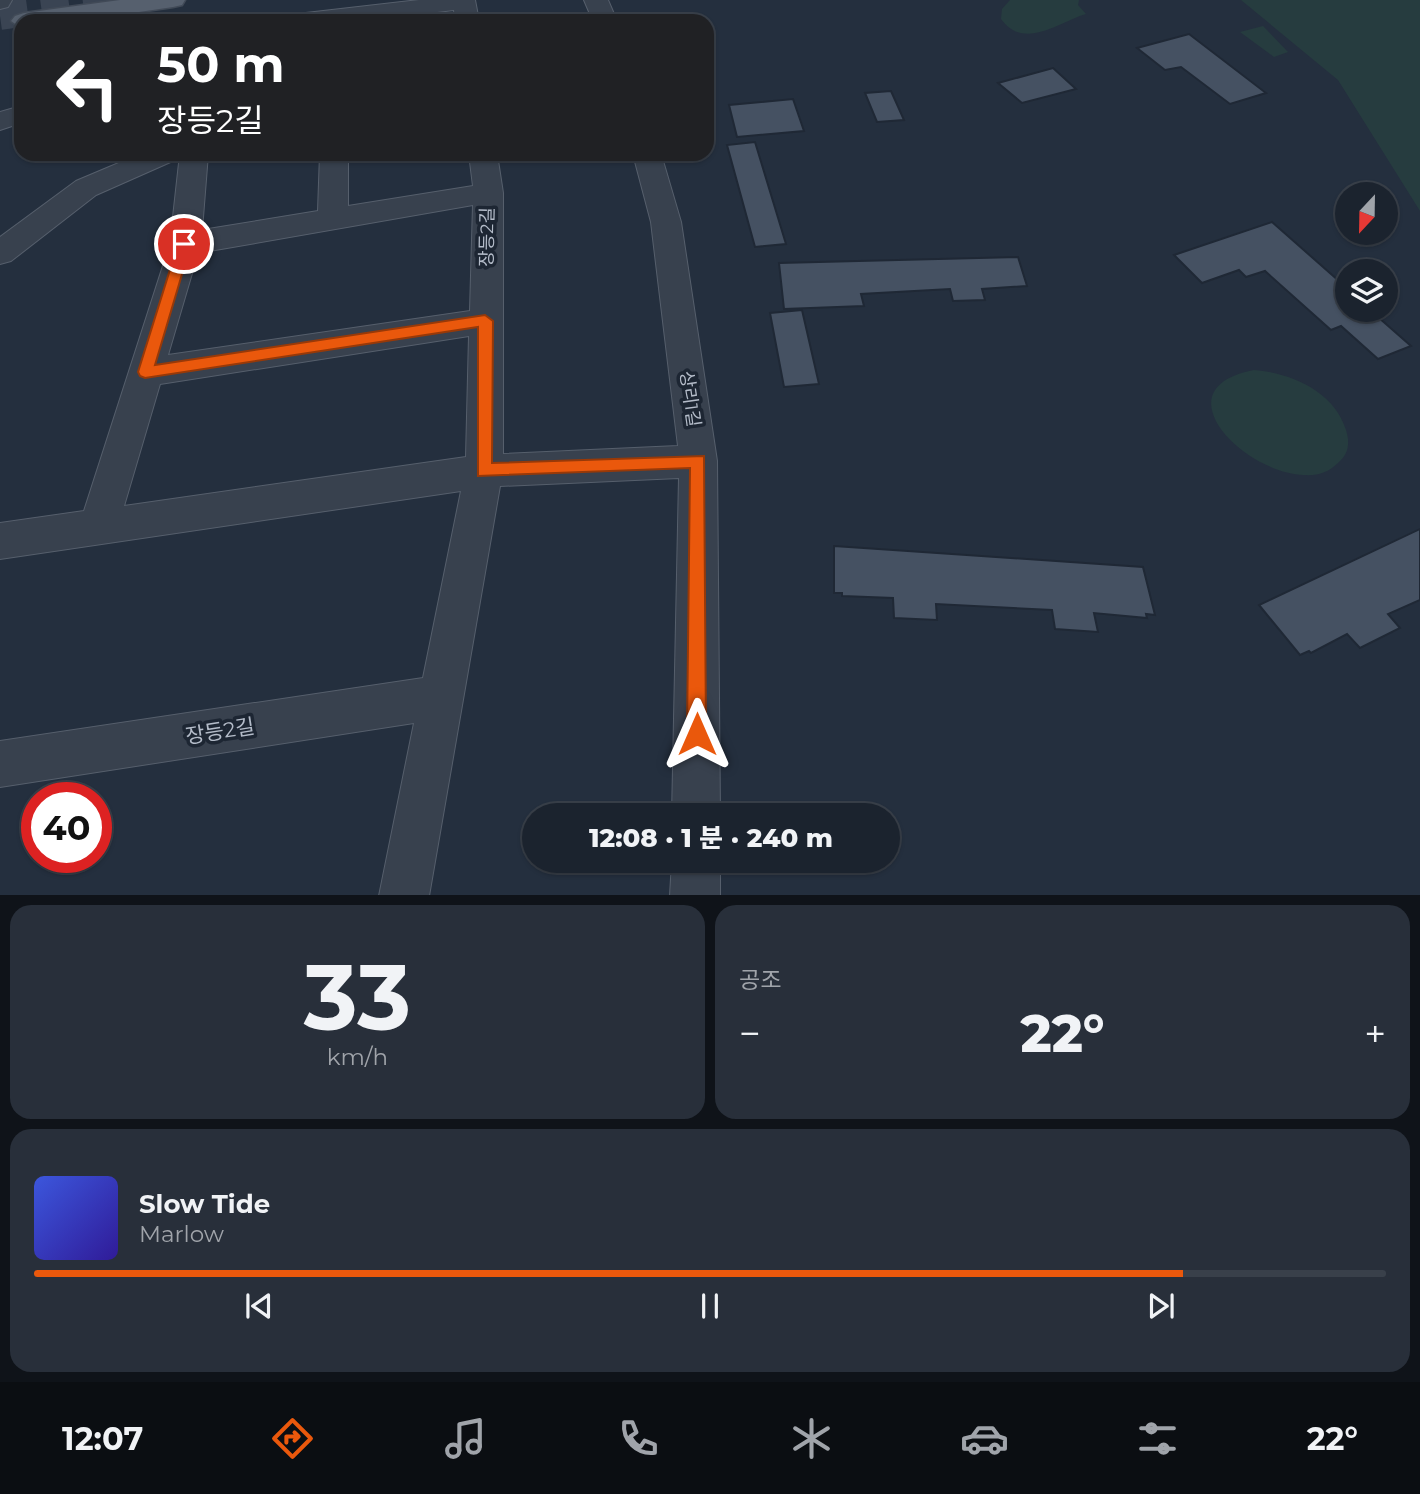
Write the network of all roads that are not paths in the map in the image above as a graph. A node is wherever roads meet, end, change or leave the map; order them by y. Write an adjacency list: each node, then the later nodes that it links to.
1 (23, 0): 3 (main road)
2 (173, 0): 4 (main road)
3 (0, 2)
4 (72, 14)
5 (355, 14): 6 (street)
6 (466, 14)
7 (149, 161): 15 (street)
8 (193, 161): 14 (street)
9 (334, 161): 13 (street)
10 (484, 161): 12 (street, 장등2길)
11 (649, 161): 18 (street, 상리1길)
12 (488, 193): 13 (street); 16 (street, 장등2길)
13 (333, 219): 14 (street)
14 (184, 244): 17 (street)
15 (0, 253)
16 (485, 321): 17 (street); 19 (street, 장등2길)
17 (145, 372): 20 (street)
18 (698, 461): 19 (street); 24 (street, 상리1길)
19 (484, 471): 20 (street); 22 (street, 장등2길)
20 (98, 527): 21 (street)
21 (0, 541)
22 (441, 697): 23 (street, 장등2길); 26 (street, 장등2길)
23 (0, 764)
24 (696, 803)
25 (696, 873): 27 (street)
26 (404, 895)
27 (695, 895)

